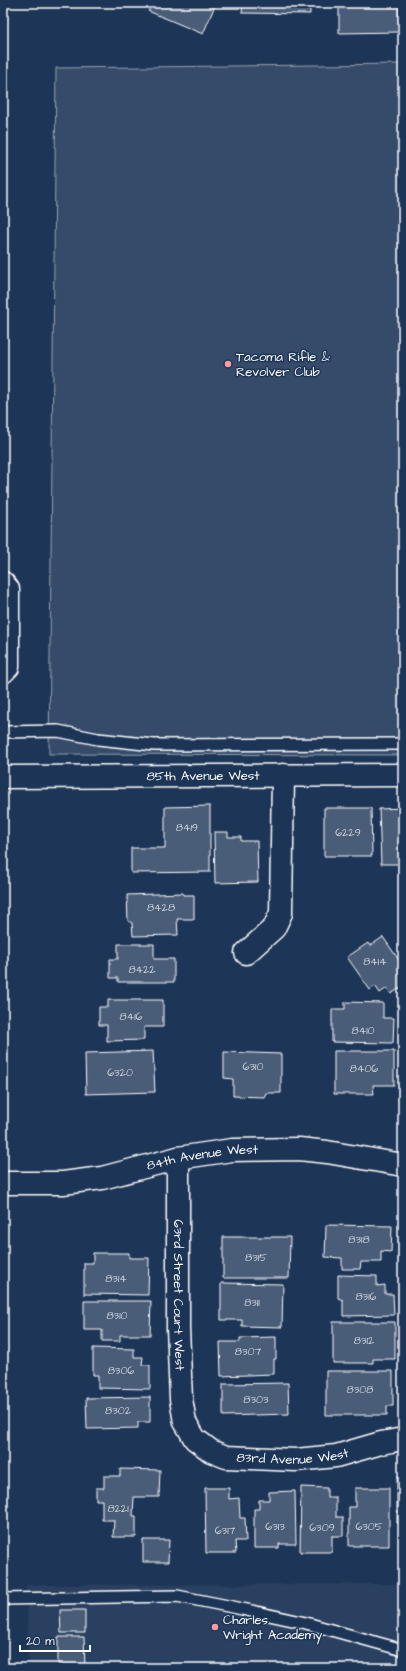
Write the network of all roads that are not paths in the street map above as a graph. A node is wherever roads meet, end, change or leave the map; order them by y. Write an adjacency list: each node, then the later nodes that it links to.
1 (3, 583): 2 (street)
2 (3, 672)
3 (3, 732): 4 (lane)
4 (403, 744)
5 (283, 775): 6 (street, 85th Avenue West); 7 (street, 85th Avenue West); 8 (street)
6 (403, 776)
7 (3, 777)
8 (246, 953)
9 (178, 1158): 10 (street, 84th Avenue West); 11 (street, 84th Avenue West); 12 (street, 63rd Street Court West)
10 (403, 1165)
11 (3, 1183)
12 (189, 1431): 13 (street, 83rd Avenue West)
13 (403, 1439)
14 (3, 1599): 15 (lane)
15 (403, 1650)

